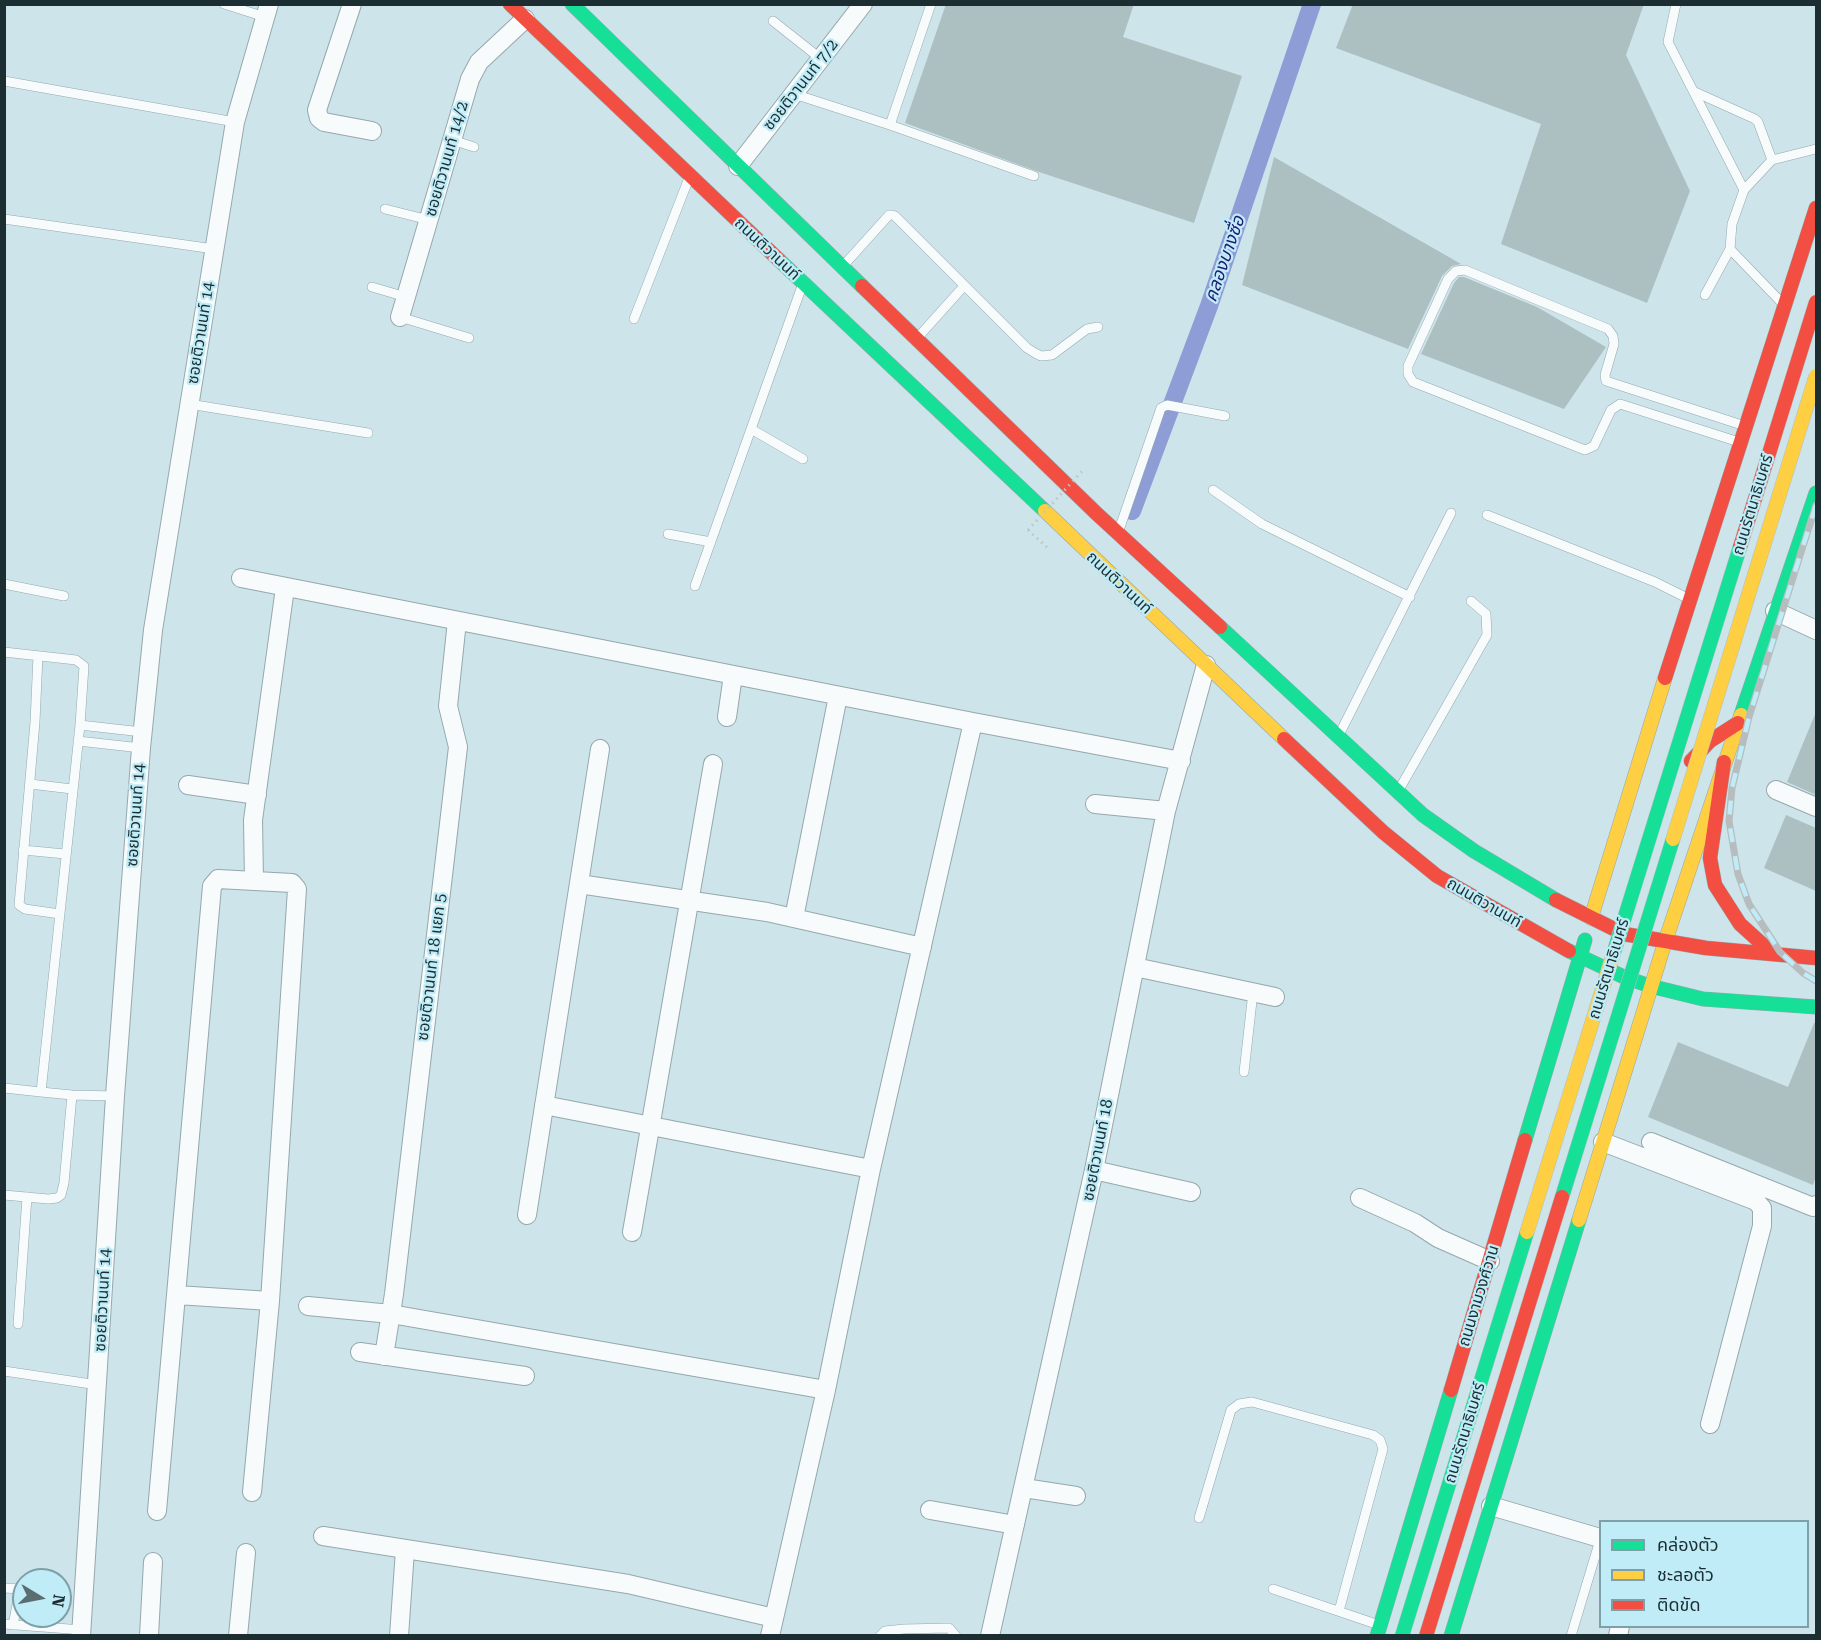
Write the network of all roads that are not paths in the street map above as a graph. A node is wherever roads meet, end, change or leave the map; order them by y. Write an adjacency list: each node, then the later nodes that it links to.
1 (224, 4): 8 (lane)
2 (352, 4): 17 (street)
3 (510, 4): 9 (main road, ถนนติวานนท์)
4 (572, 4): 22 (main road)
5 (863, 4): 11 (street, ซอยติวานนท์ 7/2)
6 (931, 4): 16 (lane)
7 (1676, 4): 13 (lane)
8 (267, 10): 15 (street, ซอยติวานนท์ 14)
9 (525, 19): 18 (street, ซอยติวานนท์ 14/2); 23 (main road, ถนนติวานนท์)
10 (773, 21): 11 (lane)
11 (821, 59): 14 (street, ซอยติวานนท์ 7/2)
12 (4, 81): 15 (lane)
13 (1695, 92): 21 (lane); 25 (lane)
14 (794, 94): 16 (lane); 22 (street, ซอยติวานนท์ 7/2)
15 (235, 122): 30 (street, ซอยติวานนท์ 14)
16 (890, 124): 24 (lane)
17 (372, 131)
18 (452, 140): 19 (lane); 29 (street, ซอยติวานนท์ 14/2)
19 (474, 147)
20 (1816, 149): 21 (lane)
21 (1772, 160): 25 (lane)
22 (738, 166): 32 (main road)
23 (690, 175): 33 (main road, ถนนติวานนท์); 41 (lane)
24 (1034, 176)
25 (1744, 190): 31 (lane)
26 (1816, 208): 39 (main road, ถนนรัตนาธิเบศร์)
27 (385, 209): 29 (lane)
28 (4, 219): 30 (lane)
29 (429, 220): 37 (street, ซอยติวานนท์ 14/2)
30 (214, 249): 46 (street, ซอยติวานนท์ 14)
31 (1730, 249): 36 (lane); 39 (lane)
32 (842, 267): 34 (lane); 44 (main road)
33 (803, 283): 49 (lane); 73 (main road, ถนนติวานนท์)
34 (964, 286): 42 (lane); 44 (lane)
35 (372, 287): 37 (lane)
36 (1705, 295)
37 (406, 297): 40 (street, ซอยติวานนท์ 14/2)
38 (1816, 302): 176 (main road, ถนนรัตนาธิเบศร์, bridge)
39 (1786, 307): 48 (main road, ถนนรัตนาธิเบศร์)
40 (400, 317): 43 (lane)
41 (634, 319)
42 (1098, 327)
43 (469, 338)
44 (916, 339): 57 (main road)
45 (1816, 376): 177 (main road, ถนนรัตนาธิเบศร์, bridge)
46 (189, 404): 50 (lane); 81 (street, ซอยติวานนท์ 14)
47 (1225, 416): 57 (lane)
48 (1748, 426): 51 (main road, ถนนรัตนาธิเบศร์); 51 (lane)
49 (751, 429): 52 (lane); 59 (lane)
50 (368, 433)
51 (1742, 443): 64 (main road, ถนนรัตนาธิเบศร์)
52 (803, 459)
53 (1213, 490): 66 (lane)
54 (1816, 493): 68 (main road)
55 (1451, 513): 66 (lane)
56 (1487, 515): 64 (lane)
57 (1118, 532): 80 (main road)
58 (668, 534): 59 (lane)
59 (711, 542): 62 (lane)
60 (241, 578): 63 (street)
61 (4, 584): 65 (lane)
62 (695, 586)
63 (285, 588): 69 (street); 92 (street)
64 (1691, 594): 68 (main road); 103 (main road, ถนนรัตนาธิเบศร์)
65 (64, 596)
66 (1410, 597): 80 (lane)
67 (1471, 600): 91 (lane)
68 (1774, 614): 70 (street); 78 (main road)
69 (457, 621): 74 (street); 140 (street, ซอยติวานนท์ 18 แยก 5)
70 (1816, 630)
71 (4, 652): 72 (lane)
72 (38, 656): 79 (lane); 87 (lane)
73 (1206, 665): 84 (street, ซอยติวานนท์ 18); 108 (main road, ถนนติวานนท์)
74 (733, 675): 75 (street); 76 (street)
75 (838, 696): 77 (street); 102 (street)
76 (727, 717)
77 (973, 722): 84 (street); 106 (street)
78 (1738, 723): 85 (main road); 104 (main road)
79 (80, 725): 81 (lane); 82 (lane)
80 (1338, 737): 91 (main road)
81 (142, 740): 82 (lane); 121 (street, ซอยติวานนท์ 14)
82 (78, 741): 89 (lane)
83 (600, 748): 99 (street)
84 (1181, 761): 95 (street, ซอยติวานนท์ 18)
85 (1724, 762): 105 (main road); 107 (main road)
86 (713, 764): 100 (street)
87 (30, 784): 89 (lane); 96 (lane)
88 (188, 785): 92 (street)
89 (72, 789): 97 (lane)
90 (1776, 790): 94 (street)
91 (1397, 793): 103 (main road)
92 (257, 795): 98 (street)
93 (1095, 804): 95 (street)
94 (1816, 807)
95 (1166, 811): 111 (street, ซอยติวานนท์ 18)
96 (23, 850): 97 (lane); 101 (lane)
97 (65, 854): 101 (lane)
98 (254, 880): 137 (street); 138 (street)
99 (579, 884): 100 (street); 122 (street)
100 (689, 901): 102 (street); 123 (street)
101 (60, 914): 119 (lane)
102 (794, 918): 106 (street)
103 (1591, 918): 104 (main road); 108 (main road, ถนนรัตนาธิเบศร์)
104 (1624, 933): 105 (main road); 110 (main road)
105 (1658, 941): 107 (main road); 112 (main road); 113 (main road)
106 (922, 947): 127 (street)
107 (1772, 954): 109 (main road)
108 (1580, 957): 110 (main road, ถนนติวานนท์); 126 (main road, ถนนงามวงศ์วาน)
109 (1816, 958)
110 (1594, 963): 112 (main road, ถนนติวานนท์)
111 (1135, 967): 114 (street); 128 (street, ซอยติวานนท์ 18)
112 (1624, 977): 113 (main road, ถนนติวานนท์); 126 (main road)
113 (1650, 986): 116 (main road, ถนนติวานนท์); 124 (main road)
114 (1253, 992): 115 (street); 117 (lane)
115 (1275, 998)
116 (1816, 1007)
117 (1244, 1072)
118 (4, 1088): 119 (lane)
119 (42, 1092): 120 (lane)
120 (72, 1095): 121 (lane); 131 (lane)
121 (115, 1096): 146 (street, ซอยติวานนท์ 14)
122 (544, 1105): 123 (street); 134 (street)
123 (651, 1125): 127 (street); 135 (street)
124 (1603, 1142): 148 (street); 152 (main road)
125 (1651, 1142): 133 (street)
126 (1525, 1145): 136 (main road, ถนนงามวงศ์วาน)
127 (871, 1169): 147 (street)
128 (1094, 1170): 129 (street); 149 (street, ซอยติวานนท์ 18)
129 (1191, 1192)
130 (4, 1195): 131 (lane)
131 (27, 1197): 141 (lane)
132 (1360, 1198): 136 (street)
133 (1816, 1205)
134 (527, 1215)
135 (632, 1232)
136 (1490, 1261): 168 (main road, ถนนงามวงศ์วาน)
137 (177, 1295): 138 (street); 153 (street)
138 (270, 1301): 150 (street)
139 (308, 1306): 140 (street)
140 (391, 1314): 143 (street, ซอยติวานนท์ 18 แยก 5); 147 (street)
141 (18, 1323)
142 (360, 1352): 143 (street)
143 (384, 1356): 145 (street)
144 (4, 1371): 146 (lane)
145 (525, 1376)
146 (98, 1385): 169 (street, ซอยติวานนท์ 14)
147 (826, 1390): 167 (street)
148 (1710, 1424)
149 (1024, 1488): 151 (street); 156 (street, ซอยติวานนท์ 18)
150 (252, 1492)
151 (1076, 1496)
152 (1491, 1506): 158 (street); 178 (main road)
153 (157, 1510)
154 (930, 1510): 156 (street)
155 (1199, 1518): 165 (lane)
156 (1015, 1525): 175 (street, ซอยติวานนท์ 18)
157 (323, 1536): 160 (street)
158 (1599, 1539)
159 (1599, 1542): 179 (lane)
160 (405, 1550): 167 (street); 172 (street)
161 (246, 1553): 171 (street)
162 (153, 1562): 170 (street)
163 (4, 1588): 166 (lane)
164 (1273, 1589): 165 (lane)
165 (1339, 1611): 168 (lane)
166 (9, 1625): 169 (lane)
167 (772, 1627)
168 (1378, 1630)
169 (81, 1633)
170 (149, 1635)
171 (238, 1635)
172 (399, 1635)
173 (880, 1635): 174 (lane)
174 (956, 1635)
175 (990, 1635)
176 (1402, 1635)
177 (1426, 1635)
178 (1451, 1635)
179 (1571, 1635)

